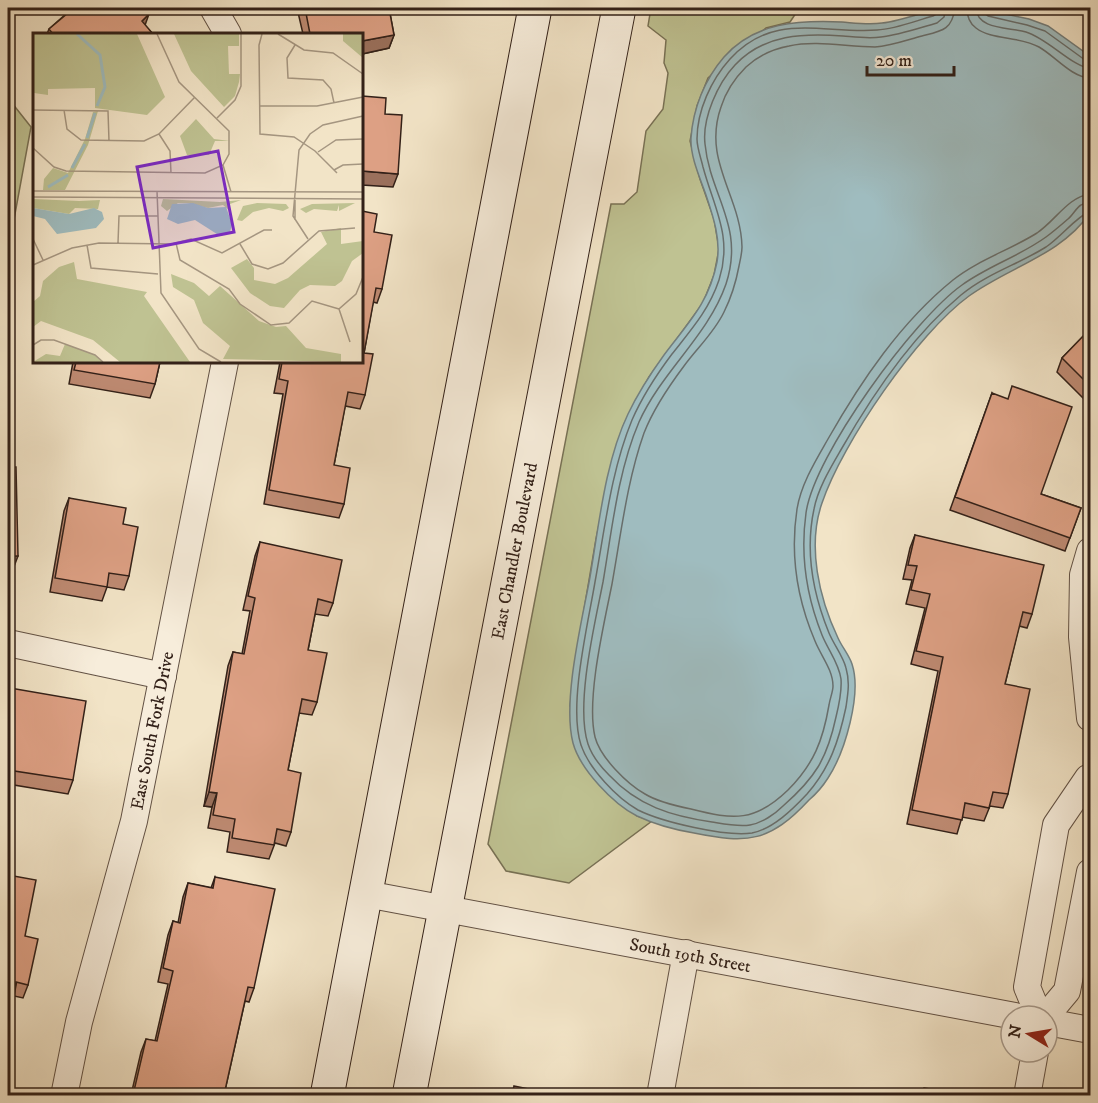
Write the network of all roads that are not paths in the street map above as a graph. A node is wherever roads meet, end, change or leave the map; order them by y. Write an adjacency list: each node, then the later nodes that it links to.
1 (213, 8): 4 (street)
2 (535, 8): 12 (main road)
3 (619, 8): 13 (main road, East Chandler Boulevard)
4 (227, 33)
5 (225, 363): 8 (street, East South Fork Drive)
6 (1090, 551): 9 (street)
7 (8, 643): 8 (street)
8 (162, 676): 21 (street, East South Fork Drive)
9 (1090, 718)
10 (1090, 777): 15 (street)
11 (1090, 872): 16 (street)
12 (366, 894): 13 (street, South 19th Street); 22 (main road)
13 (446, 909): 14 (street, South 19th Street); 23 (main road, East Chandler Boulevard)
14 (686, 953): 17 (street, South 19th Street); 24 (street)
15 (1034, 1004)
16 (1056, 1004)
17 (999, 1013)
18 (1059, 1024): 19 (street)
19 (1090, 1030)
20 (1033, 1064): 25 (street)
21 (64, 1095)
22 (327, 1095)
23 (410, 1095)
24 (660, 1095)
25 (1027, 1095)

